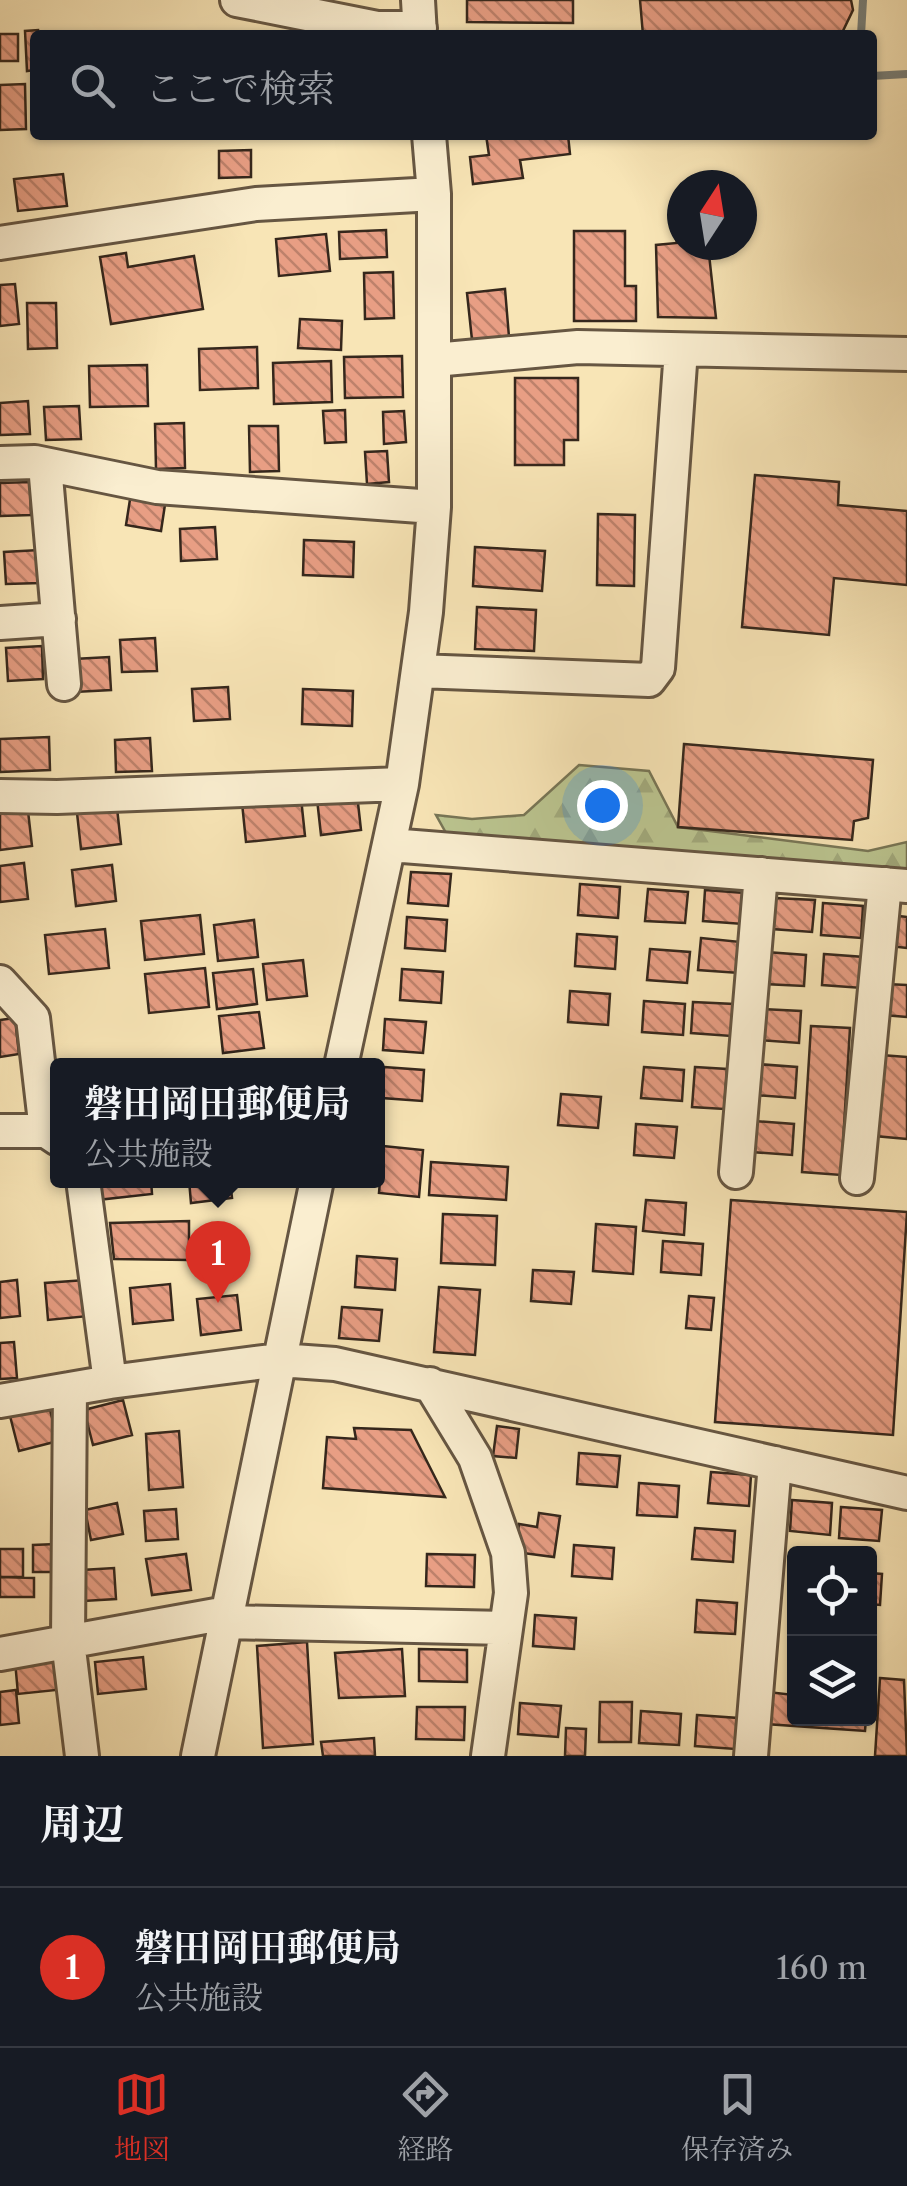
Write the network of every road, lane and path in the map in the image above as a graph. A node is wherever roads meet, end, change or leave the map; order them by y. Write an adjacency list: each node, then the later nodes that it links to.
1 (237, 0): 2 (street)
2 (419, 21)
3 (429, 140): 4 (street)
4 (434, 194): 5 (street); 8 (street)
5 (0, 242)
6 (681, 350): 7 (street); 8 (street); 14 (street)
7 (907, 354)
8 (434, 360): 11 (street)
9 (0, 463): 10 (street)
10 (45, 465): 11 (street); 12 (street)
11 (434, 507): 14 (street)
12 (58, 620): 13 (street); 15 (street)
13 (0, 623)
14 (418, 671): 16 (street)
15 (64, 684)
16 (402, 784): 17 (street); 18 (street)
17 (0, 796)
18 (390, 845): 19 (street); 22 (street)
19 (761, 874): 20 (street); 26 (street)
20 (896, 885): 27 (street)
21 (0, 982): 23 (street)
22 (344, 1058)
23 (50, 1123)
24 (0, 1131): 25 (street)
25 (50, 1135)
26 (736, 1172)
27 (857, 1178)
28 (84, 1188): 31 (street)
29 (314, 1188): 30 (street)
30 (280, 1360): 31 (street); 32 (street); 37 (street)
31 (110, 1382): 33 (street)
32 (430, 1384): 35 (street); 38 (street)
33 (70, 1389): 34 (street); 39 (street)
34 (0, 1401)
35 (775, 1463): 36 (street); 44 (street)
36 (907, 1493)
37 (226, 1617): 38 (street); 39 (street); 42 (street)
38 (506, 1628): 43 (street)
39 (68, 1641): 40 (street); 41 (street)
40 (0, 1654)
41 (82, 1756)
42 (198, 1756)
43 (488, 1756)
44 (750, 1756)

